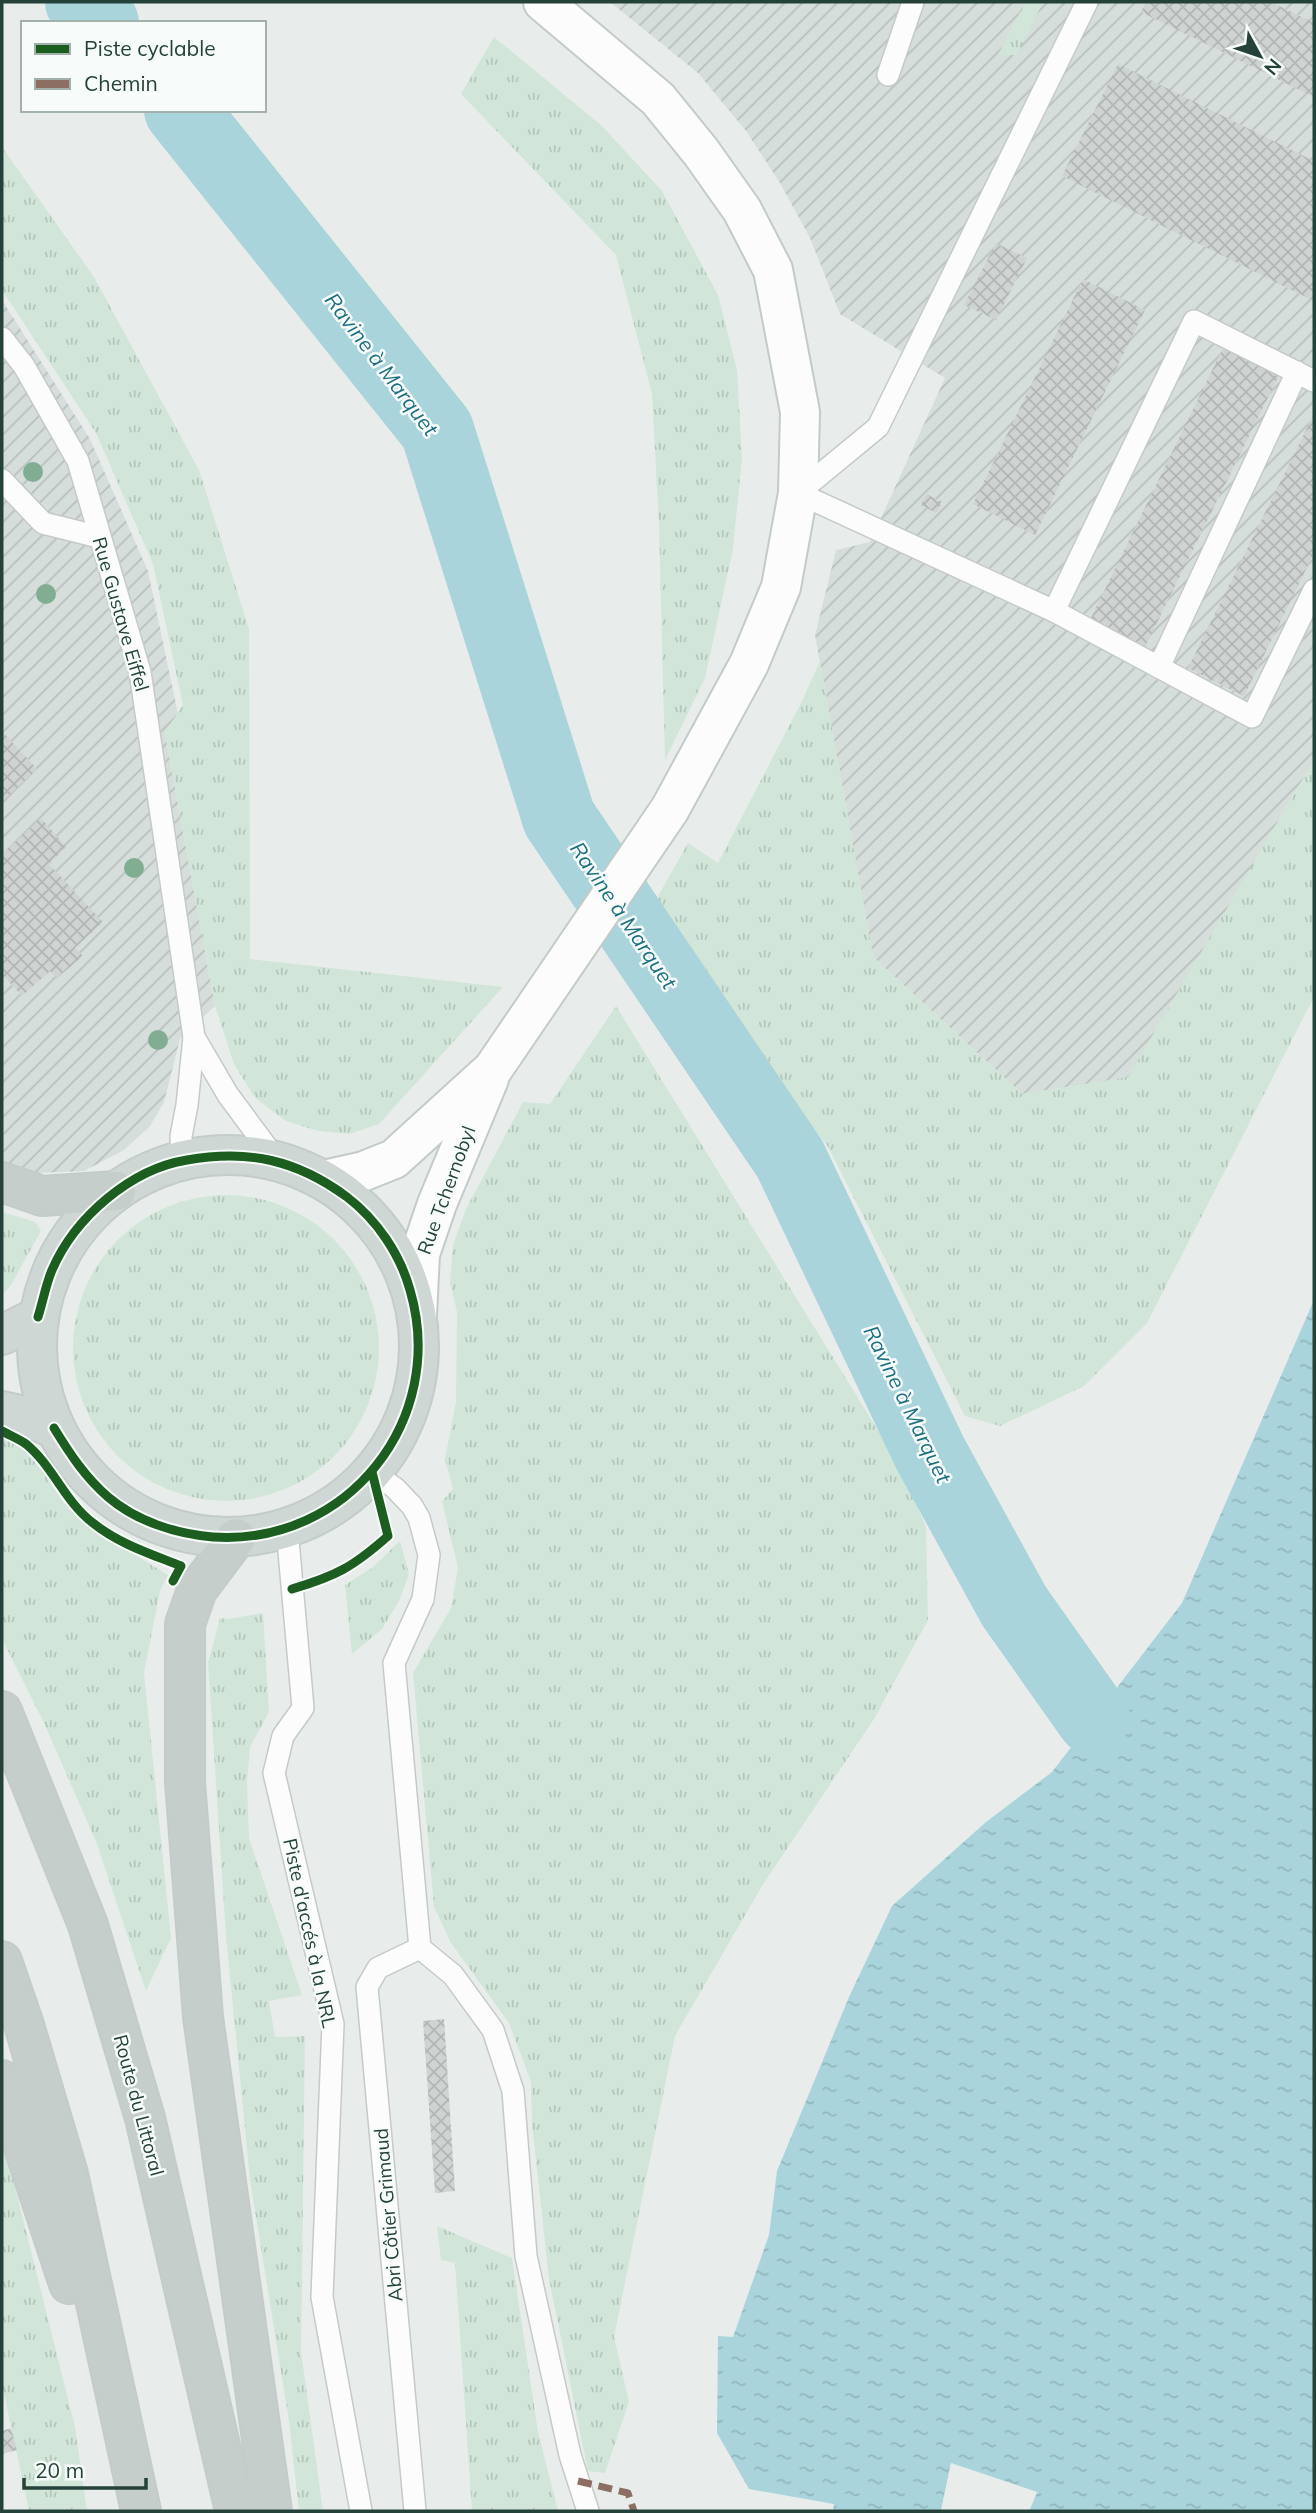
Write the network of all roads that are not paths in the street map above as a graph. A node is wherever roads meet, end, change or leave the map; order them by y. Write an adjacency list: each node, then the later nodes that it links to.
1 (543, 2): 8 (main road)
2 (912, 2): 4 (lane)
3 (1087, 2): 8 (lane)
4 (888, 75)
5 (2, 338): 9 (lane, Rue Gustave Eiffel)
6 (1306, 376): 11 (lane); 12 (lane)
7 (2, 480): 9 (lane)
8 (798, 493): 11 (lane); 14 (main road)
9 (99, 537): 13 (lane, Rue Gustave Eiffel)
10 (1314, 590): 12 (lane)
11 (1054, 611): 12 (lane)
12 (1159, 667)
13 (194, 1037): 15 (lane, Rue Gustave Eiffel); 16 (lane, Rue Gustave Eiffel)
14 (493, 1069): 17 (main road); 20 (main road, Rue Tchernobyl)
15 (182, 1161): 16 (main road); 19 (main road)
16 (277, 1161): 17 (main road)
17 (324, 1180): 20 (main road)
18 (2, 1182): 19 (highway)
19 (116, 1191): 21 (main road)
20 (417, 1315): 25 (main road)
21 (38, 1317): 22 (main road); 24 (main road)
22 (2, 1335)
23 (2, 1411): 24 (main road)
24 (54, 1428): 27 (main road)
25 (372, 1472): 26 (main road); 29 (lane)
26 (287, 1529): 27 (main road); 35 (lane, Piste d'accés à la NRL)
27 (236, 1538): 34 (highway)
28 (2, 1711): 33 (highway, Route du Littoral)
29 (419, 1948): 36 (lane, Abri Côtier Grimaud); 37 (lane)
30 (2, 1961): 32 (highway)
31 (2, 2080): 32 (highway)
32 (137, 2495)
33 (235, 2511)
34 (272, 2511)
35 (361, 2511)
36 (415, 2511)
37 (588, 2511)

